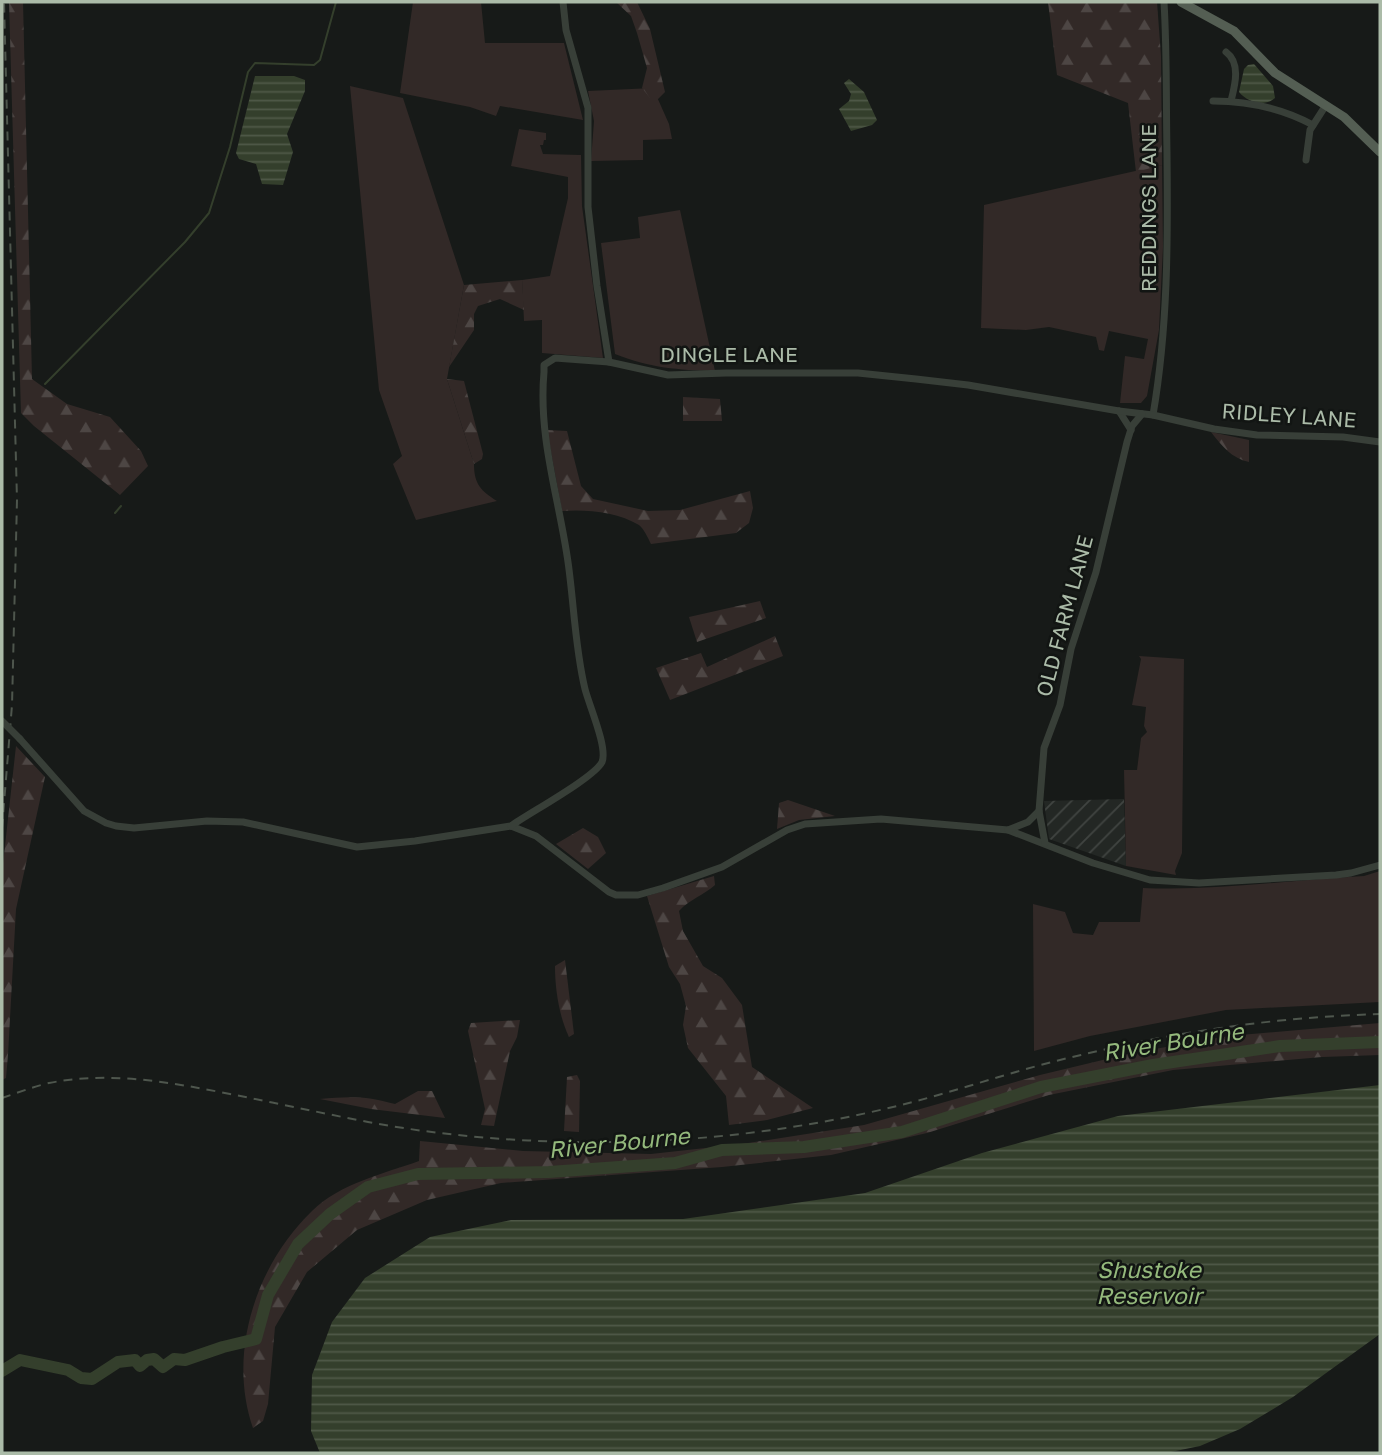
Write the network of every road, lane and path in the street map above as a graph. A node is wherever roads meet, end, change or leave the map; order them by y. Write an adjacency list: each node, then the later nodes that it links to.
1 (563, 2): 11 (street)
2 (1164, 2): 14 (street, REDDINGS LANE)
3 (1181, 2): 7 (main road)
4 (1226, 51): 6 (street)
5 (1213, 101): 6 (street)
6 (1231, 101): 8 (street)
7 (1326, 105): 8 (street); 9 (main road)
8 (1313, 125): 10 (street)
9 (1380, 152)
10 (1306, 160)
11 (609, 362): 12 (street, DINGLE LANE); 19 (street, DINGLE LANE)
12 (1119, 411): 13 (street, DINGLE LANE); 15 (street)
13 (1142, 414): 14 (street, DINGLE LANE); 15 (street, OLD FARM LANE)
14 (1153, 415): 16 (street, RIDLEY LANE)
15 (1131, 430): 18 (street, OLD FARM LANE)
16 (1380, 442)
17 (2, 721): 20 (street, bridge)
18 (1039, 811): 21 (street); 23 (street, OLD FARM LANE)
19 (530, 812): 20 (street, DINGLE LANE); 22 (street)
20 (511, 826): 22 (street)
21 (1008, 830): 22 (street); 23 (street)
22 (527, 831)
23 (1045, 843): 24 (street)
24 (1380, 865)

